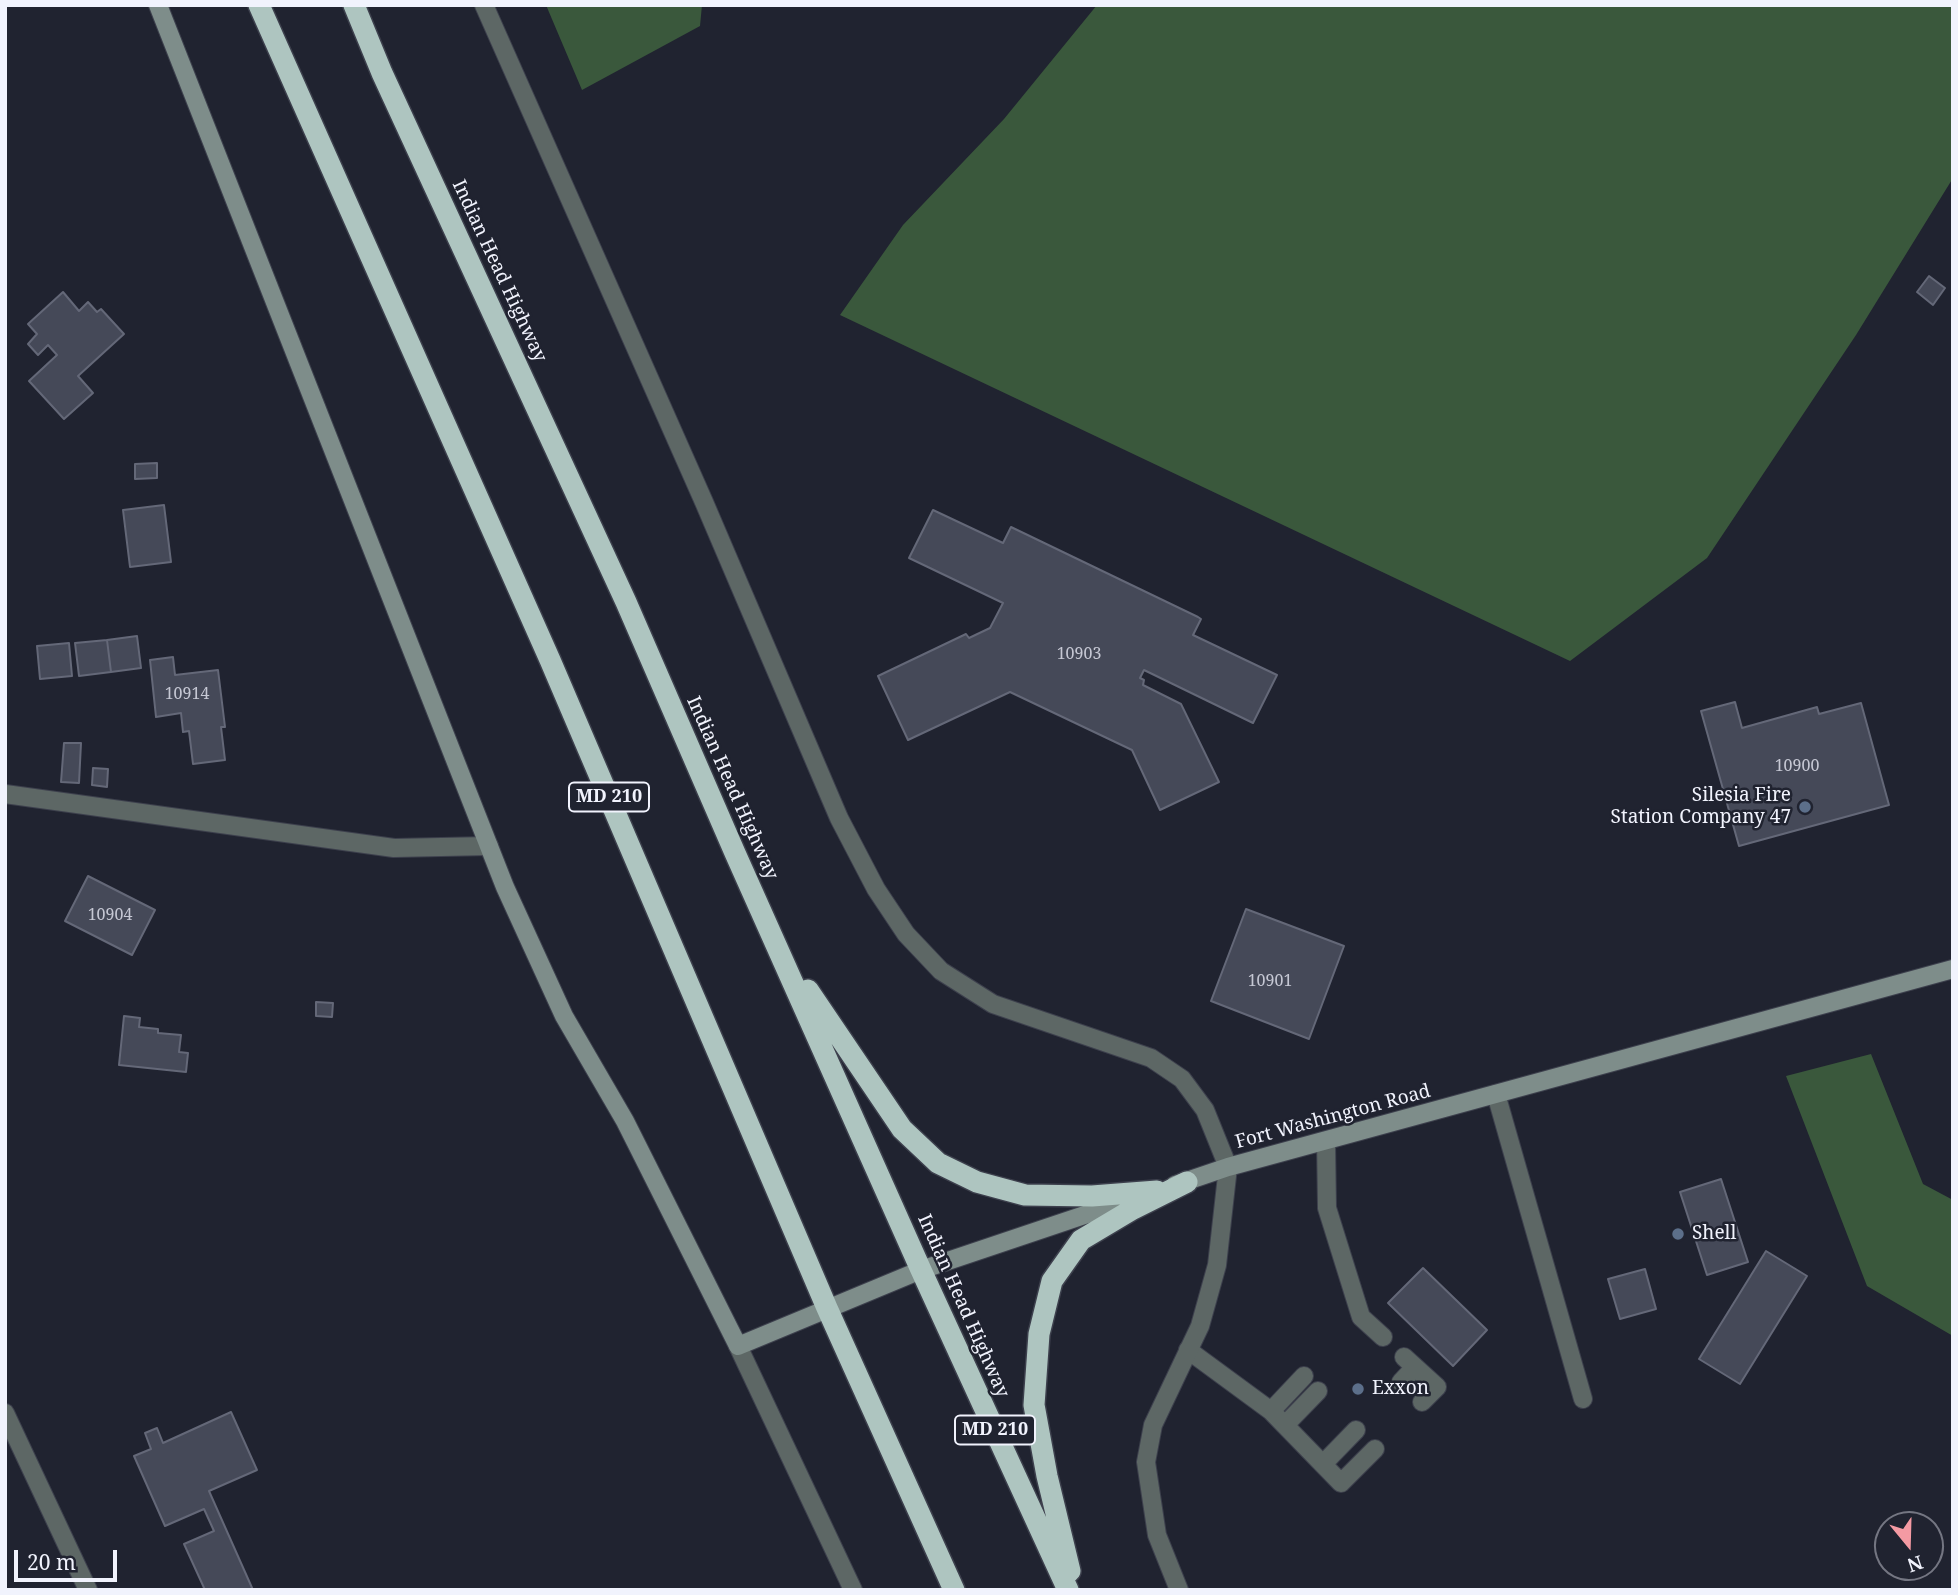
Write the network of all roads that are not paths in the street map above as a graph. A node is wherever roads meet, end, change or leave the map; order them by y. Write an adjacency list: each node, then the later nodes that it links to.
1 (158, 5): 6 (street)
2 (259, 5): 15 (highway, MD 210)
3 (354, 5): 7 (highway, Indian Head Highway / MD 210)
4 (484, 5): 11 (street)
5 (5, 794): 6 (street)
6 (489, 846): 17 (street)
7 (776, 942): 13 (highway); 14 (highway, Indian Head Highway / MD 210)
8 (1953, 969): 9 (street, Fort Washington Road)
9 (1496, 1094): 10 (street, Fort Washington Road); 22 (street)
10 (1326, 1141): 11 (street, Fort Washington Road); 16 (street)
11 (1228, 1167): 12 (street, Fort Washington Road); 18 (street)
12 (1187, 1182): 13 (street, Fort Washington Road); 34 (highway)
13 (1157, 1191): 14 (street, Fort Washington Road)
14 (921, 1270): 15 (street, Fort Washington Road); 33 (highway, Indian Head Highway / MD 210)
15 (828, 1308): 17 (street, Fort Washington Road); 32 (highway, MD 210)
16 (1374, 1337)
17 (738, 1346): 31 (street)
18 (1188, 1350): 24 (street); 35 (street)
19 (1304, 1377): 24 (street)
20 (1401, 1382): 23 (street)
21 (1318, 1391): 26 (street)
22 (1583, 1399)
23 (1422, 1402)
24 (1271, 1411): 26 (street)
25 (5, 1413): 30 (street)
26 (1285, 1425): 29 (street)
27 (1356, 1430): 29 (street)
28 (1375, 1449): 29 (street)
29 (1323, 1464)
30 (88, 1590)
31 (853, 1590)
32 (954, 1590)
33 (1068, 1590)
34 (1074, 1590)
35 (1179, 1590)

